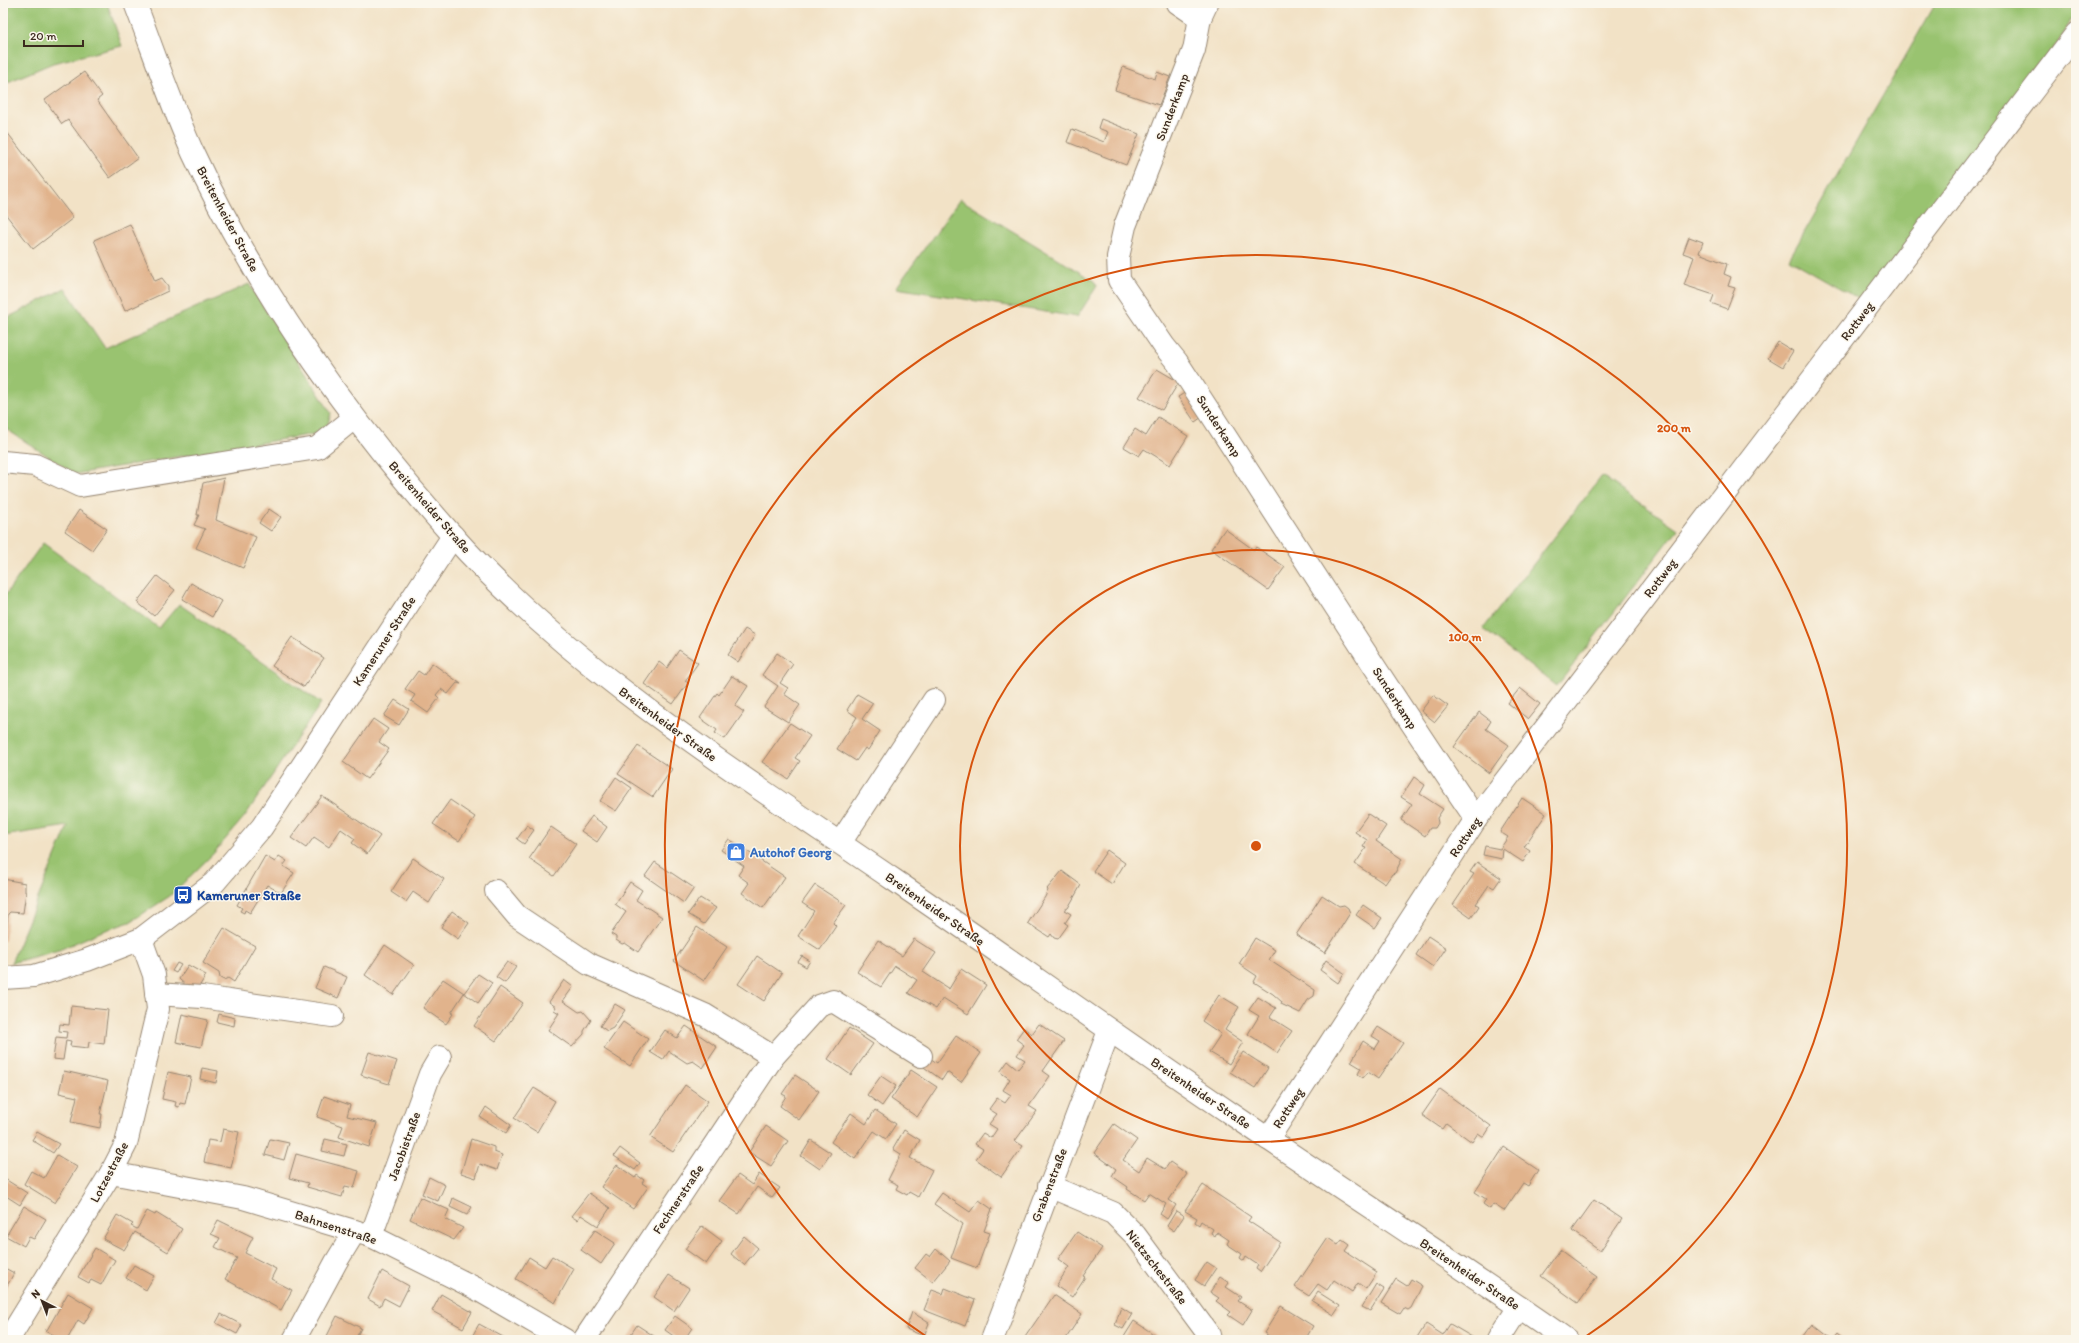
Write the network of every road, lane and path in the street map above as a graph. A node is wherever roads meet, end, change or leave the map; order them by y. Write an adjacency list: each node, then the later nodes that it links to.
1 (135, 3): 5 (street, Breitenheider Straße)
2 (1178, 3): 3 (street)
3 (1203, 11): 9 (street, Sunderkamp)
4 (2076, 34): 9 (street, Rottweg)
5 (354, 418): 6 (street); 7 (street, Breitenheider Straße)
6 (3, 462)
7 (453, 536): 10 (street, Breitenheider Straße); 12 (street, Kameruner Straße)
8 (934, 700): 10 (street)
9 (1476, 819): 20 (street, Rottweg)
10 (840, 844): 16 (street, Breitenheider Straße)
11 (496, 891): 19 (street)
12 (141, 938): 13 (street, Kameruner Straße); 14 (street, Lotzestraße)
13 (3, 978)
14 (156, 994): 15 (street); 21 (street, Lotzestraße)
15 (332, 1016)
16 (1108, 1030): 20 (street, Breitenheider Straße); 22 (street, Grabenstraße)
17 (921, 1056): 19 (street, Fechnerstraße)
18 (440, 1057): 23 (street, Jacobistraße)
19 (773, 1057): 28 (street, Fechnerstraße)
20 (1268, 1139): 24 (street, Breitenheider Straße)
21 (111, 1173): 23 (street, Bahnsenstraße); 25 (street, Lotzestraße)
22 (1049, 1186): 29 (street, Grabenstraße); 30 (street, Nietzschestraße)
23 (363, 1234): 26 (street, Jacobistraße); 27 (street, Bahnsenstraße)
24 (1519, 1306): 31 (street); 32 (street, Breitenheider Straße)
25 (8, 1340)
26 (294, 1340)
27 (565, 1340)
28 (584, 1340)
29 (992, 1340)
30 (1210, 1340)
31 (1498, 1340)
32 (1567, 1340)

